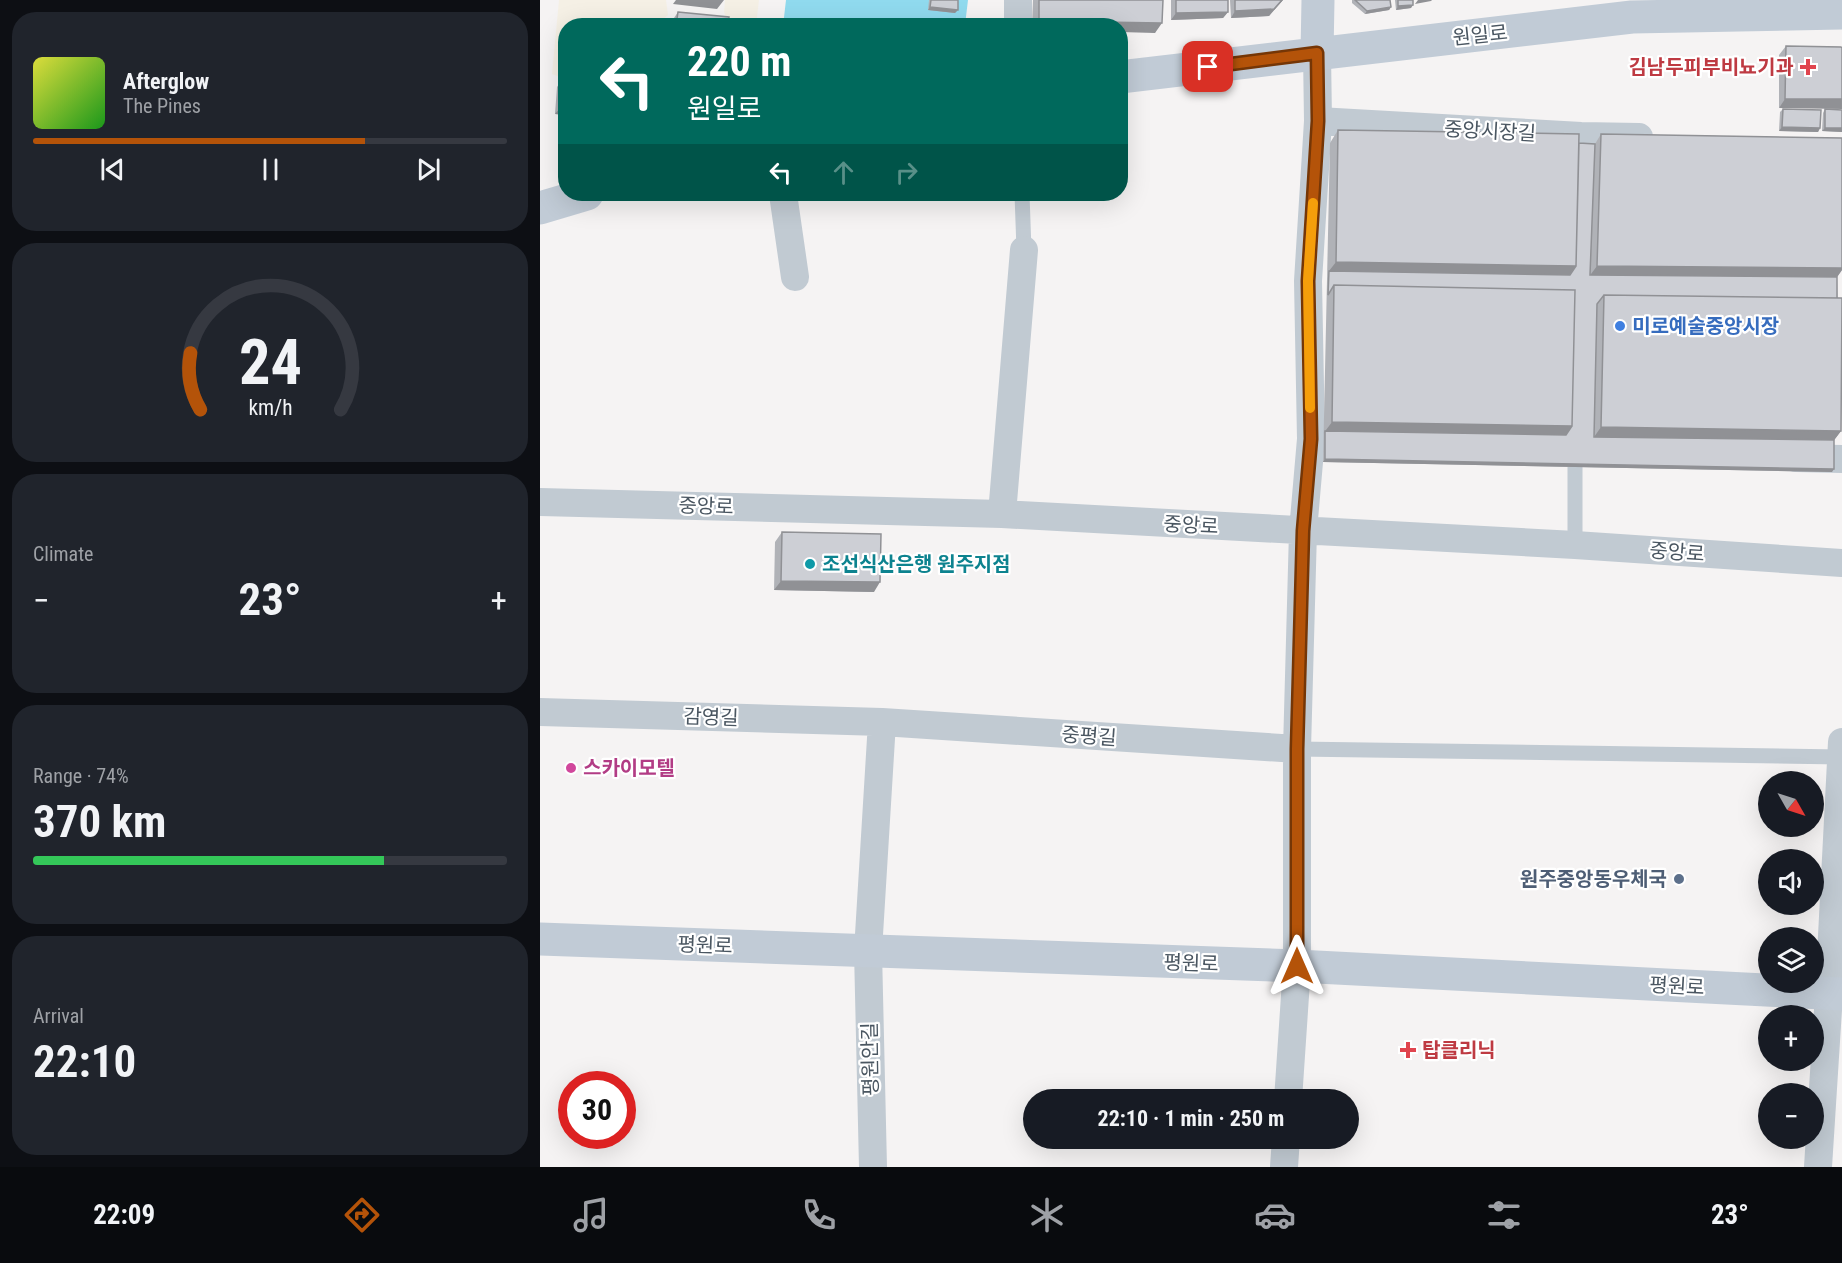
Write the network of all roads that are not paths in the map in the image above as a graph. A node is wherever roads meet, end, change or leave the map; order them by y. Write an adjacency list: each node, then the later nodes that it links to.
1 (1018, 0): 4 (street)
2 (1318, 0): 5 (main road)
3 (1842, 13): 5 (main road, 원일로)
4 (1018, 18)
5 (1317, 53): 6 (main road, 원일로); 7 (street)
6 (1128, 76)
7 (1318, 121): 8 (street, 중앙시장길); 20 (street)
8 (1664, 138)
9 (564, 201): 12 (main road)
10 (784, 201): 14 (street)
11 (1022, 201): 13 (lane)
12 (540, 208)
13 (1024, 250): 19 (street)
14 (795, 278)
15 (1575, 447): 21 (lane)
16 (1766, 457): 17 (street)
17 (1842, 459)
18 (540, 502): 19 (street, 중앙로)
19 (1002, 514): 20 (street, 중앙로)
20 (1303, 531): 21 (street, 중앙로); 25 (street)
21 (1575, 545): 22 (street, 중앙로)
22 (1842, 563)
23 (540, 712): 24 (street, 감영길)
24 (882, 722): 25 (street, 중평길); 28 (street, 평원안길)
25 (1297, 749): 26 (lane); 29 (street)
26 (1841, 749): 30 (street)
27 (540, 939): 28 (main road, 평원로)
28 (868, 951): 29 (main road, 평원로); 33 (street, 평원안길)
29 (1297, 966): 30 (main road, 평원로); 31 (street)
30 (1836, 994): 35 (street)
31 (1289, 1089)
32 (1285, 1149): 34 (street)
33 (873, 1167)
34 (1284, 1167)
35 (1818, 1167)

